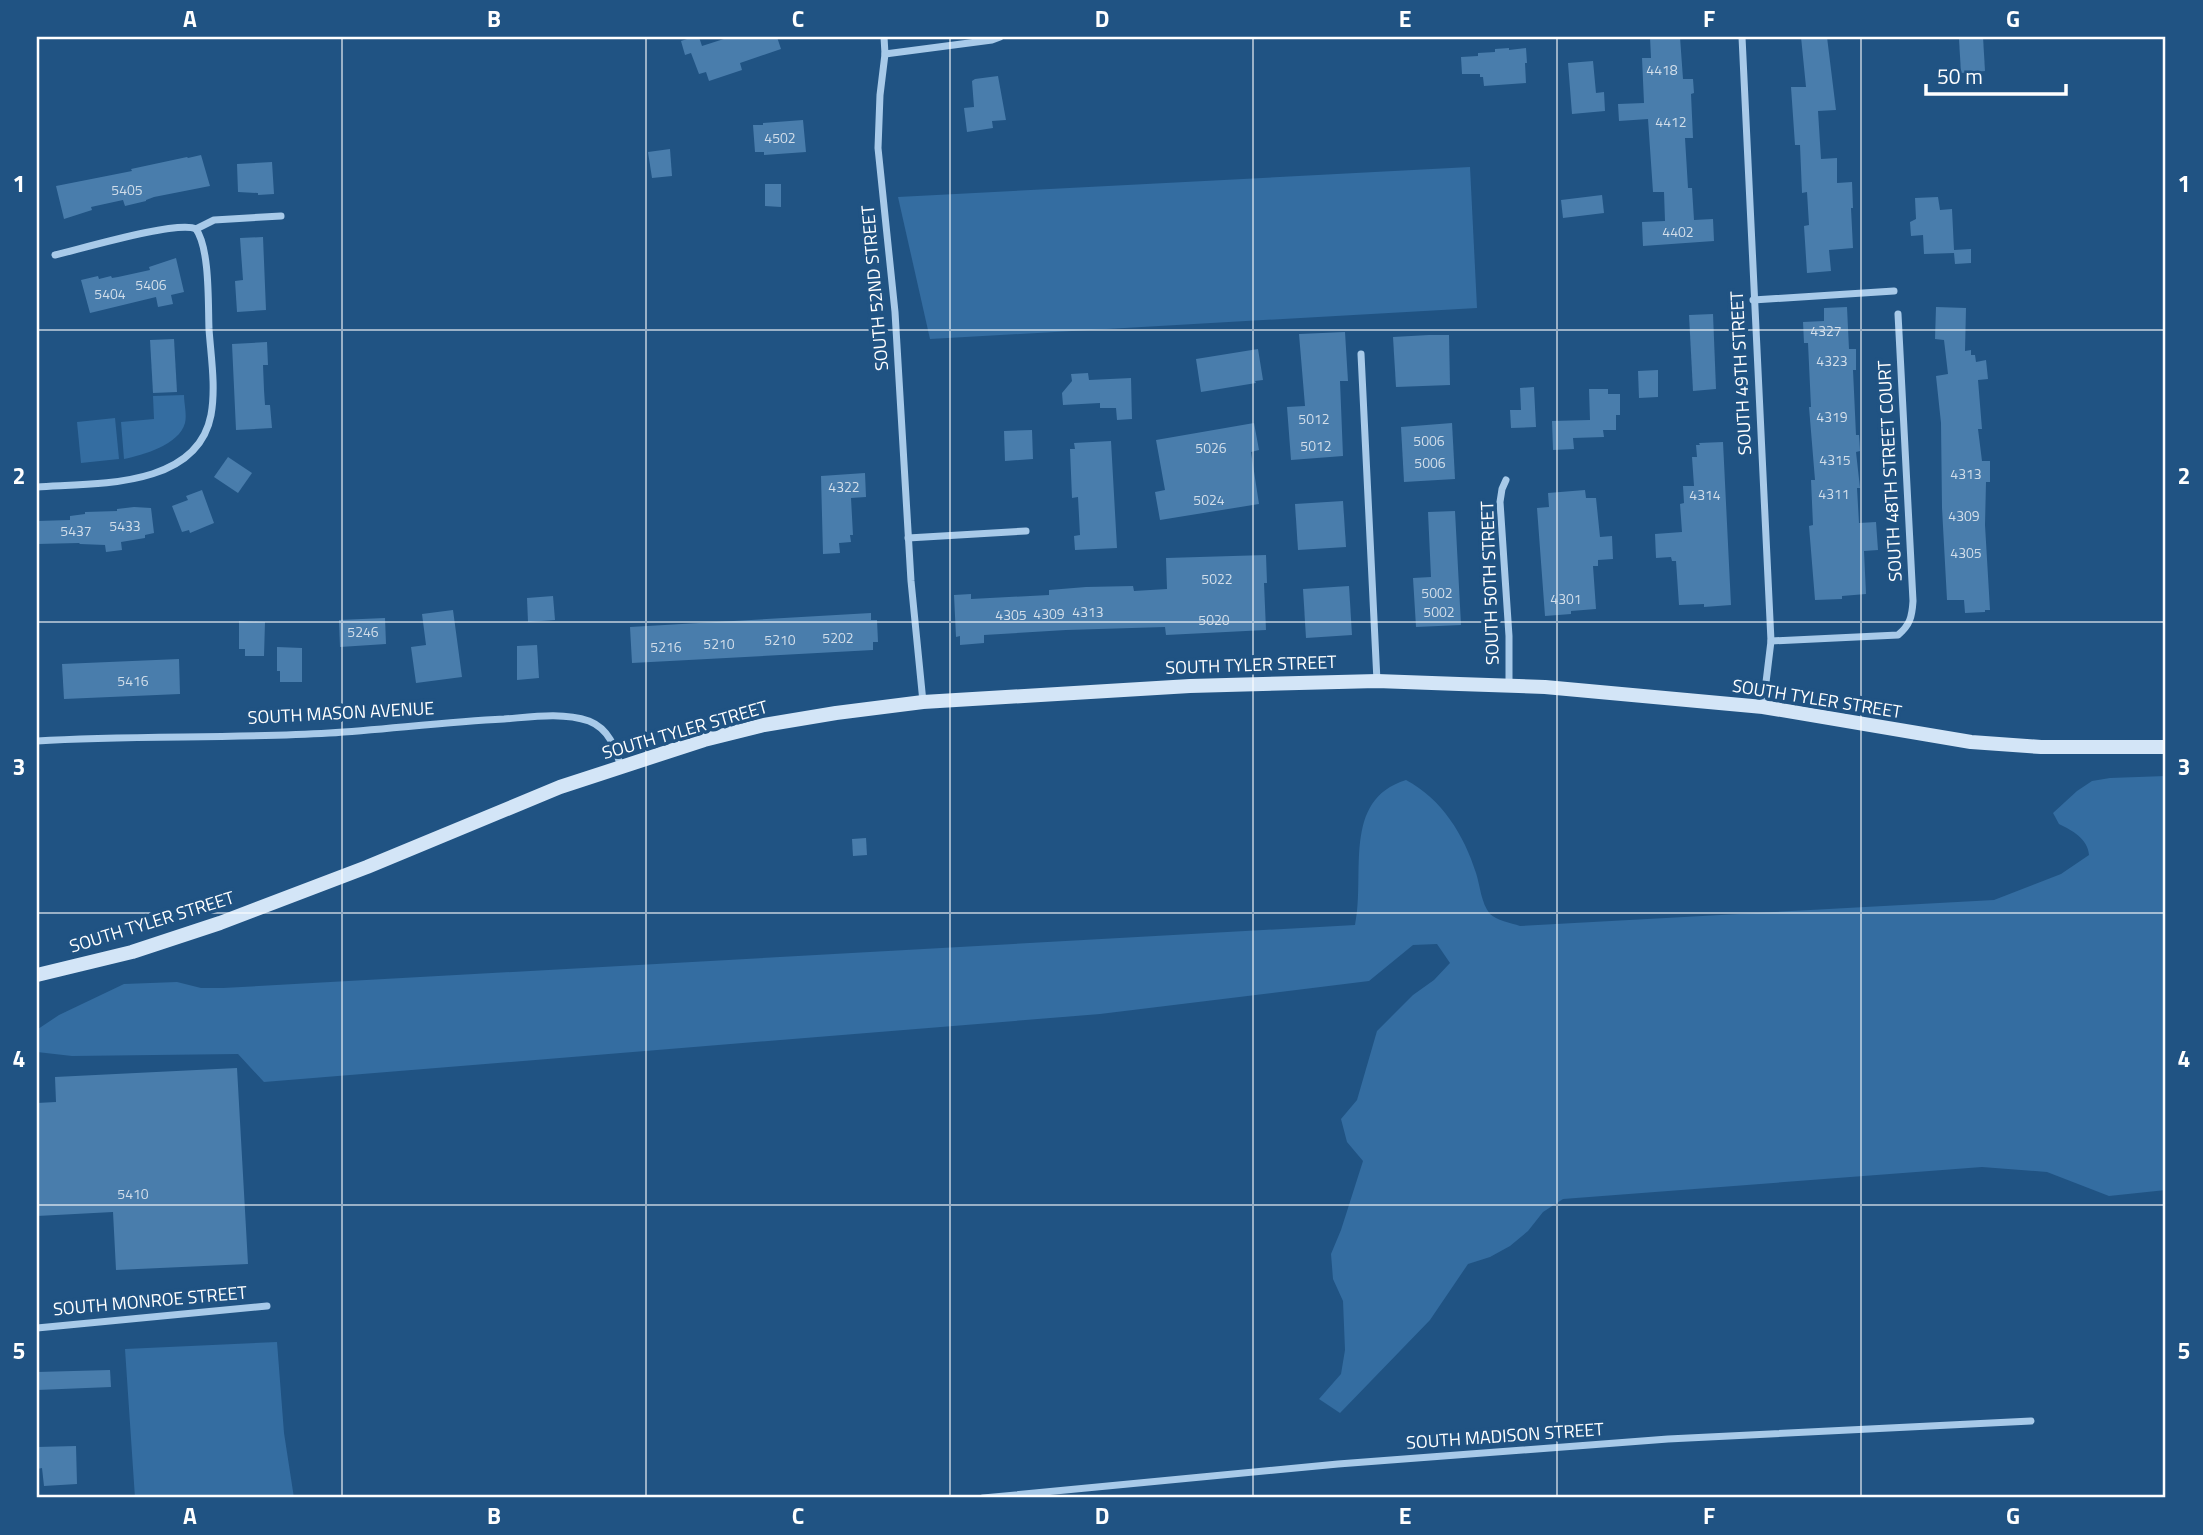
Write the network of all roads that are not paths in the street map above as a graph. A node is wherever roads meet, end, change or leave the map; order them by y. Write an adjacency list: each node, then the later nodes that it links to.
1 (884, 37): 4 (street, SOUTH 52ND STREET)
2 (1000, 37): 4 (street)
3 (1742, 37): 9 (street, SOUTH 49TH STREET)
4 (885, 54): 15 (street, SOUTH 52ND STREET)
5 (281, 216): 6 (street)
6 (197, 229): 7 (street); 13 (street)
7 (55, 255)
8 (1894, 292): 9 (street)
9 (1753, 300): 16 (street, SOUTH 49TH STREET)
10 (1898, 314): 16 (street, SOUTH 48TH STREET COURT)
11 (1361, 354): 17 (street)
12 (1506, 480): 18 (street, SOUTH 50TH STREET)
13 (37, 487)
14 (1026, 531): 15 (street)
15 (908, 538): 19 (street, SOUTH 52ND STREET)
16 (1772, 641): 20 (street, SOUTH 49TH STREET)
17 (1377, 681): 18 (main road, SOUTH TYLER STREET); 19 (main road, SOUTH TYLER STREET)
18 (1509, 685): 20 (main road, SOUTH TYLER STREET)
19 (923, 702): 23 (main road, SOUTH TYLER STREET)
20 (1763, 707): 22 (main road, SOUTH TYLER STREET)
21 (37, 741): 23 (street, SOUTH MASON AVENUE)
22 (2166, 747)
23 (621, 766): 24 (main road, SOUTH TYLER STREET)
24 (37, 975)
25 (267, 1306): 26 (street, SOUTH MONROE STREET)
26 (37, 1328)
27 (2031, 1421): 28 (street, SOUTH MADISON STREET)
28 (983, 1498)

